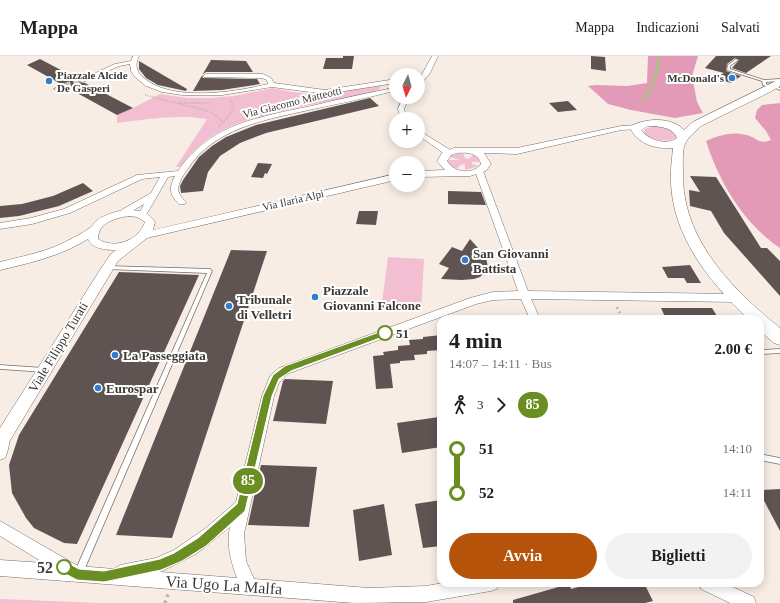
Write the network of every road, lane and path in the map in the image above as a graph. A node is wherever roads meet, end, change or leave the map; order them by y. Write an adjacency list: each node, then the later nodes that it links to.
1 (435, 56): 4 (street)
2 (134, 59): 6 (street); 13 (street)
3 (737, 60): 8 (lane)
4 (425, 72)
5 (206, 76): 9 (street)
6 (81, 81)
7 (389, 82): 9 (street)
8 (775, 84): 16 (main road)
9 (272, 85): 13 (street)
10 (65, 86): 11 (street)
11 (57, 89)
12 (388, 91): 21 (street, Via Giacomo Matteotti)
13 (224, 94): 15 (path)
14 (176, 103): 15 (path)
15 (223, 122): 21 (path)
16 (697, 124): 17 (main road); 20 (main road)
17 (667, 125): 18 (main road); 20 (main road)
18 (642, 135): 20 (main road); 23 (street); 26 (main road)
19 (425, 137): 24 (street)
20 (681, 141): 26 (main road)
21 (208, 143): 29 (street, Via Giacomo Matteotti)
22 (464, 150): 23 (street); 24 (street); 27 (street)
23 (517, 151): 27 (street)
24 (449, 153): 25 (street)
25 (443, 164): 28 (street); 31 (street)
26 (677, 167): 46 (main road)
27 (482, 169): 31 (street); 45 (street)
28 (425, 170)
29 (181, 173): 32 (street); 35 (street, Via Giacomo Matteotti)
30 (425, 173): 31 (street)
31 (460, 173)
32 (166, 174): 34 (street); 39 (street)
33 (389, 179): 38 (street, Via Ilaria Alpi)
34 (153, 195): 36 (street); 37 (street)
35 (182, 202)
36 (122, 214): 37 (street, Via Ilaria Alpi); 40 (street, Via Ilaria Alpi)
37 (145, 216): 38 (street, Via Ilaria Alpi); 41 (street)
38 (190, 224): 41 (street, Via Ilaria Alpi)
39 (0, 226)
40 (93, 230): 42 (street); 43 (street)
41 (138, 239): 43 (street, Viale Filippo Turati)
42 (55, 252): 43 (street); 44 (street)
43 (108, 255): 54 (street, Viale Filippo Turati); 62 (lane)
44 (0, 266)
45 (524, 295): 46 (street); 47 (street); 59 (street)
46 (735, 298): 48 (main road)
47 (533, 315)
48 (754, 315)
49 (764, 324): 50 (main road)
50 (780, 338)
51 (780, 351): 52 (lane)
52 (764, 352)
53 (1, 367): 54 (lane)
54 (44, 370): 55 (street, Viale Filippo Turati)
55 (2, 440): 56 (street, Viale Filippo Turati)
56 (0, 454)
57 (764, 458): 58 (lane)
58 (780, 461)
59 (241, 507): 63 (street); 64 (street)
60 (0, 528): 62 (street, Via Ugo La Malfa)
61 (0, 568): 62 (street, Via Ugo La Malfa)
62 (77, 574): 63 (street, Via Ugo La Malfa)
63 (104, 576): 64 (street, Via Ugo La Malfa)
64 (249, 587): 67 (street, Via Ugo La Malfa)
65 (475, 587): 67 (street, Via Ugo La Malfa)
66 (715, 587): 68 (street)
67 (427, 599)
68 (748, 603)

